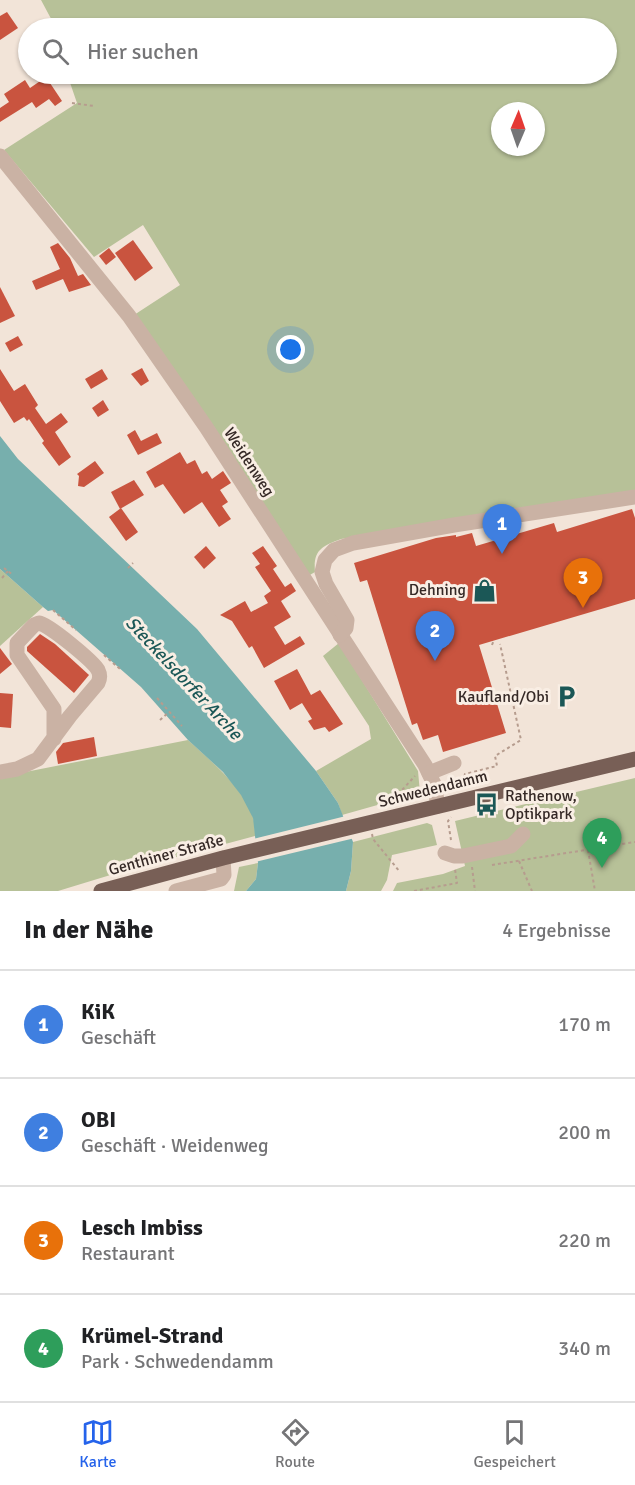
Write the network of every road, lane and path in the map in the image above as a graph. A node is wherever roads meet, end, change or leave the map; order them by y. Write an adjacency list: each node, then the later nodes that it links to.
1 (72, 103): 2 (path)
2 (94, 106)
3 (0, 156): 11 (street, Weidenweg)
4 (635, 497): 11 (street)
5 (133, 563): 7 (path)
6 (4, 568): 8 (path)
7 (128, 568)
8 (8, 571): 9 (path); 10 (path)
9 (13, 575)
10 (2, 578)
11 (340, 635): 22 (street, Weidenweg)
12 (494, 640): 14 (path)
13 (500, 644): 24 (path)
14 (492, 645)
15 (157, 698): 16 (path)
16 (169, 712): 17 (path); 18 (path)
17 (160, 720)
18 (182, 726)
19 (54, 739): 19 (street); 23 (street)
20 (635, 759): 25 (main road, Schwedendamm)
21 (454, 763): 22 (street, Schwedendamm)
22 (427, 769): 25 (street, Weidenweg); 26 (path)
23 (0, 772)
24 (461, 788)
25 (438, 806): 26 (main road, Schwedendamm)
26 (391, 817): 27 (main road, Schwedendamm)
27 (369, 823): 32 (main road, Schwedendamm); 37 (path)
28 (523, 834): 33 (street)
29 (635, 842): 30 (path)
30 (588, 849): 35 (path); 42 (path)
31 (445, 853): 33 (street)
32 (240, 854): 34 (main road, Genthiner Straße)
33 (470, 854): 40 (path)
34 (223, 858): 38 (main road, Genthiner Straße); 39 (street)
35 (519, 860): 36 (path); 41 (path)
36 (483, 866)
37 (400, 872)
38 (101, 891)
39 (176, 891)
40 (475, 891)
41 (532, 891)
42 (596, 891)

